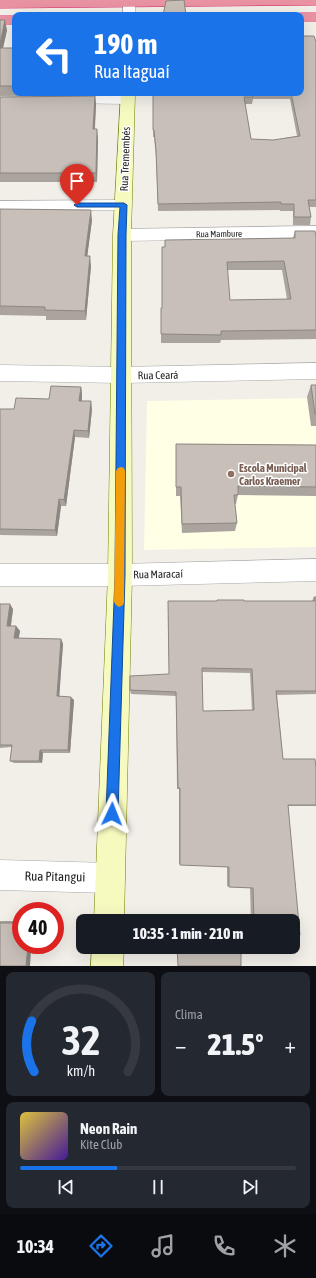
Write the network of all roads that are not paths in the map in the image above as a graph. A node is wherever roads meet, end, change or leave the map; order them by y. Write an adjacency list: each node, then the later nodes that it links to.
1 (316, 2): 3 (highway)
2 (0, 4): 3 (highway)
3 (129, 6)
4 (304, 17): 5 (highway)
5 (316, 17)
6 (0, 20): 7 (highway)
7 (12, 20)
8 (128, 97): 9 (street); 10 (street, Rua Tremembés)
9 (48, 100)
10 (124, 205): 11 (street); 13 (street, Rua Tremembés)
11 (0, 206)
12 (316, 232): 13 (street, Rua Mambure)
13 (122, 235): 16 (street, Rua Tremembés)
14 (316, 371): 16 (street, Rua Ceará)
15 (0, 373): 16 (street, Rua Ceará)
16 (122, 375): 19 (street, Rua Tremembés)
17 (316, 570): 19 (street, Rua Maracaí)
18 (0, 575): 19 (street, Rua Maracaí)
19 (120, 575): 21 (street, Rua Tremembés)
20 (0, 875): 21 (street, Rua Pitangui)
21 (110, 878): 22 (street, Rua Tremembés)
22 (109, 914)
23 (108, 954): 24 (street)
24 (108, 966)

